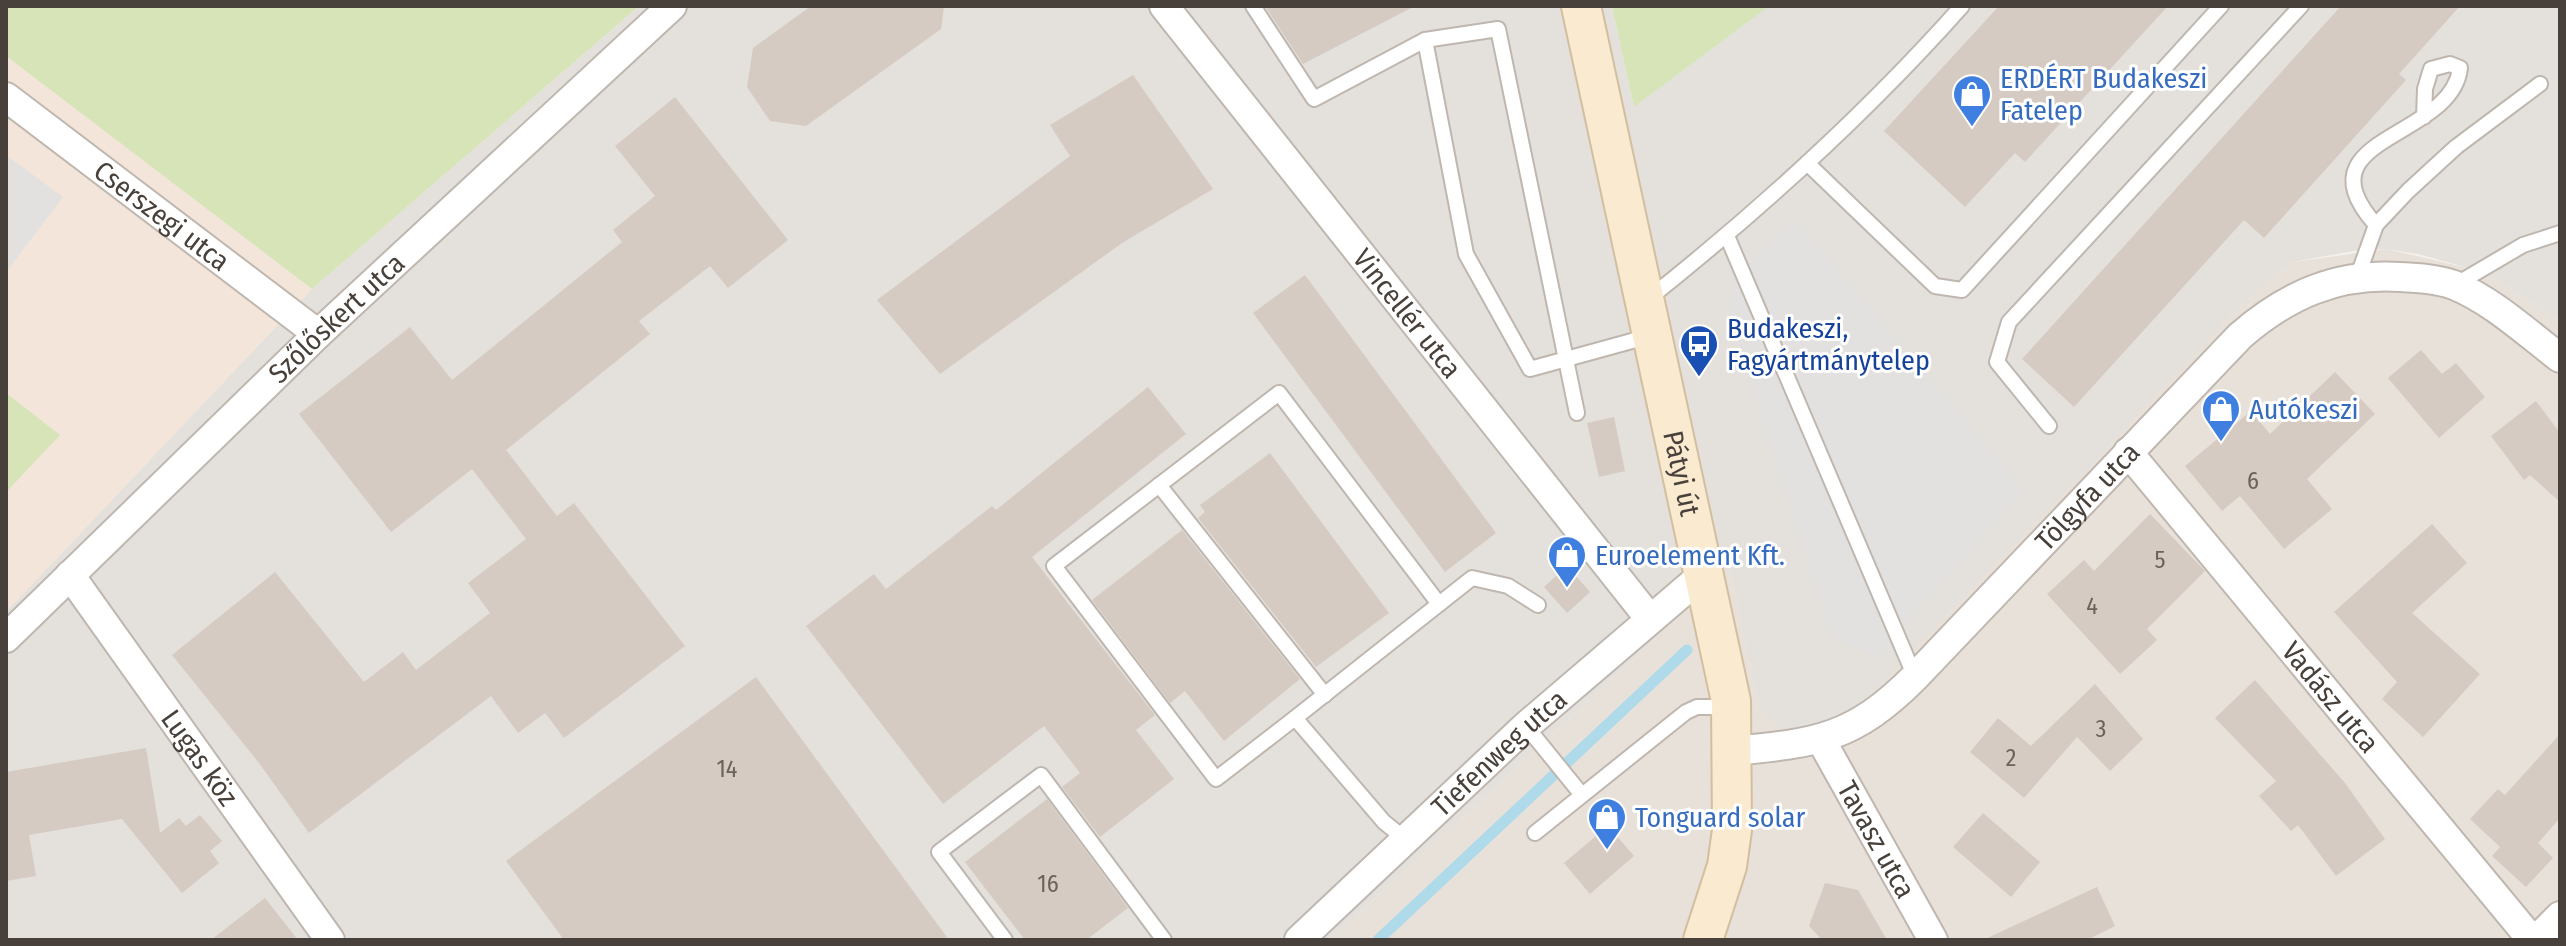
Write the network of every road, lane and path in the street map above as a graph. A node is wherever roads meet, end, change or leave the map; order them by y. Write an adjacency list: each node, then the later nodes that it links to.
1 (672, 6): 19 (street, Szőlőskert utca)
2 (1164, 6): 30 (street, Vincellér utca)
3 (1253, 6): 8 (lane)
4 (1581, 6): 18 (main road, Pátyi út)
5 (1962, 6): 12 (lane)
6 (2221, 6): 12 (lane)
7 (2301, 6): 23 (lane)
8 (1425, 40): 20 (lane); 20 (lane)
9 (2540, 84): 13 (lane)
10 (6, 97): 19 (street, Cserszegi utca)
11 (2424, 117): 13 (lane)
12 (1807, 163): 15 (lane)
13 (2376, 225): 16 (lane)
14 (2560, 233): 17 (lane)
15 (1727, 236): 18 (lane); 32 (lane)
16 (2357, 278): 17 (street, Tölgyfa utca); 24 (street, Tölgyfa utca)
17 (2454, 285): 21 (street, Tölgyfa utca)
18 (1647, 319): 20 (lane); 26 (main road, Pátyi út)
19 (318, 334): 27 (street, Szőlőskert utca)
20 (1566, 357): 22 (lane)
21 (2560, 358)
22 (1577, 413)
23 (2049, 426)
24 (2128, 452): 32 (street, Tölgyfa utca); 49 (street, Vadász utca)
25 (1159, 485): 28 (lane); 33 (lane); 35 (lane)
26 (1705, 573): 30 (street, Tiefenweg utca); 34 (main road, Pátyi út)
27 (70, 575): 31 (street, Szőlőskert utca); 43 (street, Lugas köz)
28 (1439, 604): 29 (lane); 33 (lane)
29 (1538, 605)
30 (1650, 619): 36 (street, Tiefenweg utca)
31 (6, 638)
32 (1915, 677): 37 (street, Tölgyfa utca)
33 (1325, 695): 35 (lane)
34 (1732, 707): 38 (main road, Pátyi út); 39 (lane)
35 (1295, 718): 41 (lane)
36 (1526, 726): 39 (lane); 41 (street, Tiefenweg utca)
37 (1821, 740): 38 (street, Tölgyfa utca); 48 (street, Tavasz utca)
38 (1733, 751): 47 (main road, Pátyi út)
39 (1582, 795): 40 (lane)
40 (1535, 833)
41 (1405, 839): 46 (street, Tiefenweg utca)
42 (2560, 916): 49 (street, Vadász utca)
43 (330, 940)
44 (1005, 940): 45 (lane)
45 (1164, 940)
46 (1299, 940)
47 (1703, 940)
48 (1933, 940)
49 (2534, 940)

